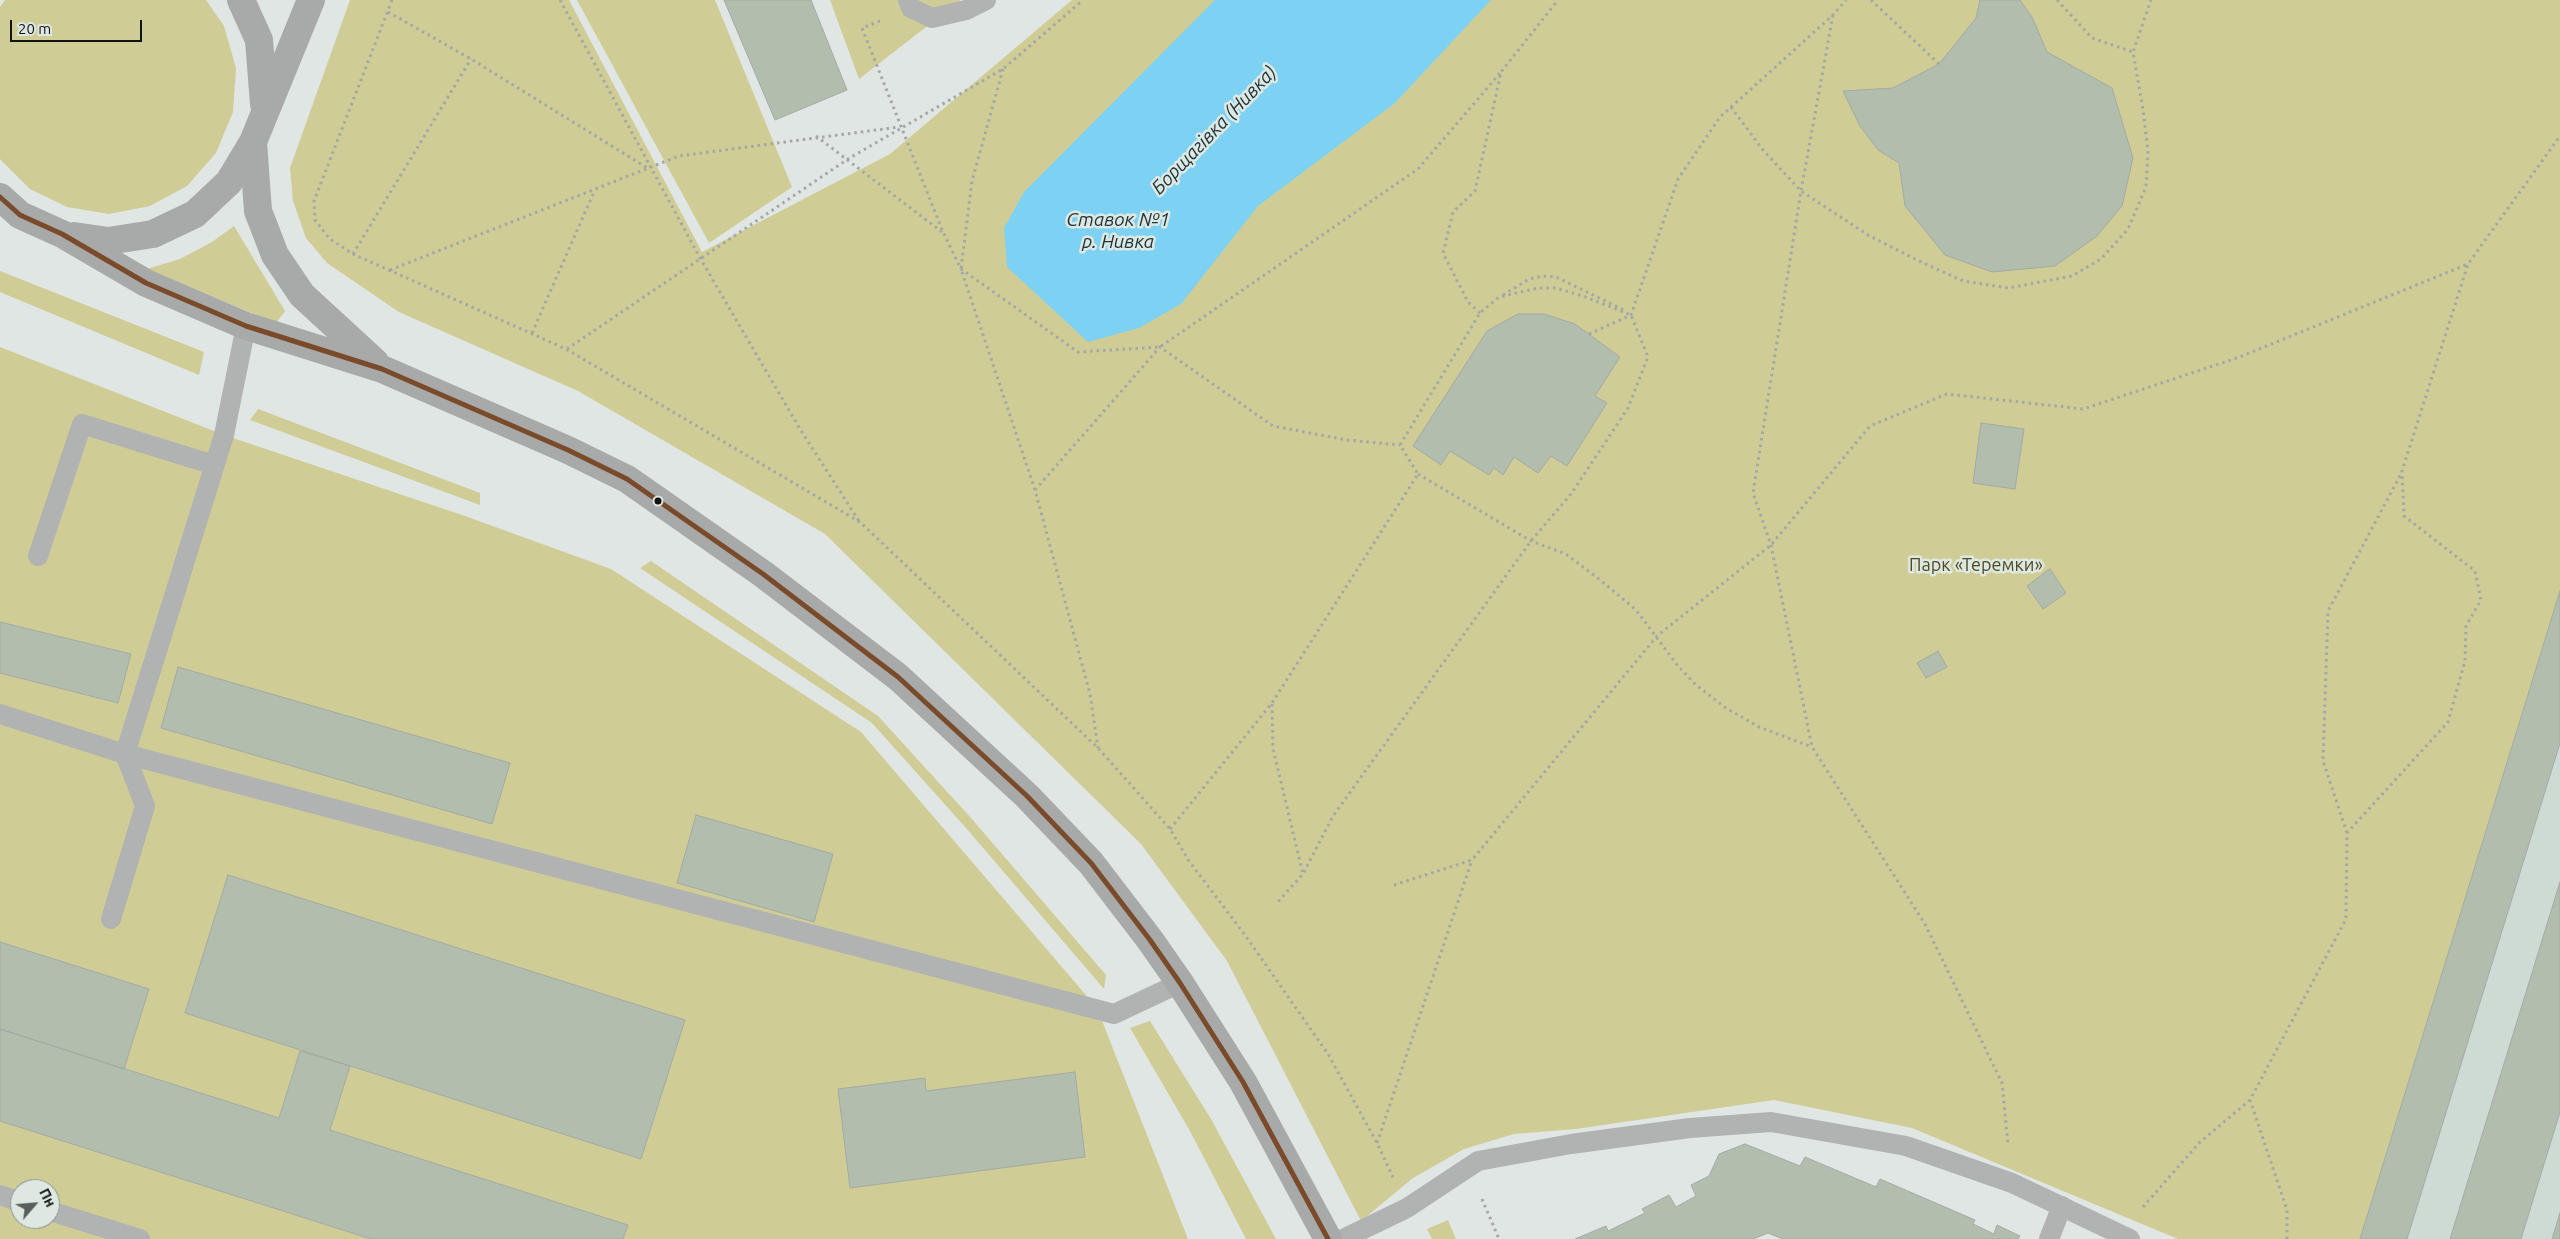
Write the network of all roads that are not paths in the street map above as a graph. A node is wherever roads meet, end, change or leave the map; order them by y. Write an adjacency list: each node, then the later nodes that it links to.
1 (241, 0): 5 (street)
2 (311, 0): 5 (street)
3 (986, 0): 4 (lane)
4 (910, 4)
5 (264, 111): 6 (street)
6 (253, 142): 9 (street); 11 (street)
7 (0, 197): 8 (street)
8 (10, 211): 9 (street)
9 (62, 234): 10 (street)
10 (246, 326): 11 (street); 12 (lane)
11 (382, 368): 17 (street)
12 (214, 465): 13 (lane); 15 (lane)
13 (38, 556)
14 (0, 714): 15 (lane)
15 (125, 754): 16 (lane); 17 (lane)
16 (111, 919)
17 (1180, 983): 22 (street)
18 (2062, 1206): 20 (lane); 23 (lane); 24 (lane)
19 (60, 1214): 21 (lane)
20 (2121, 1235)
21 (140, 1239)
22 (1328, 1239)
23 (1343, 1239)
24 (2049, 1239)

